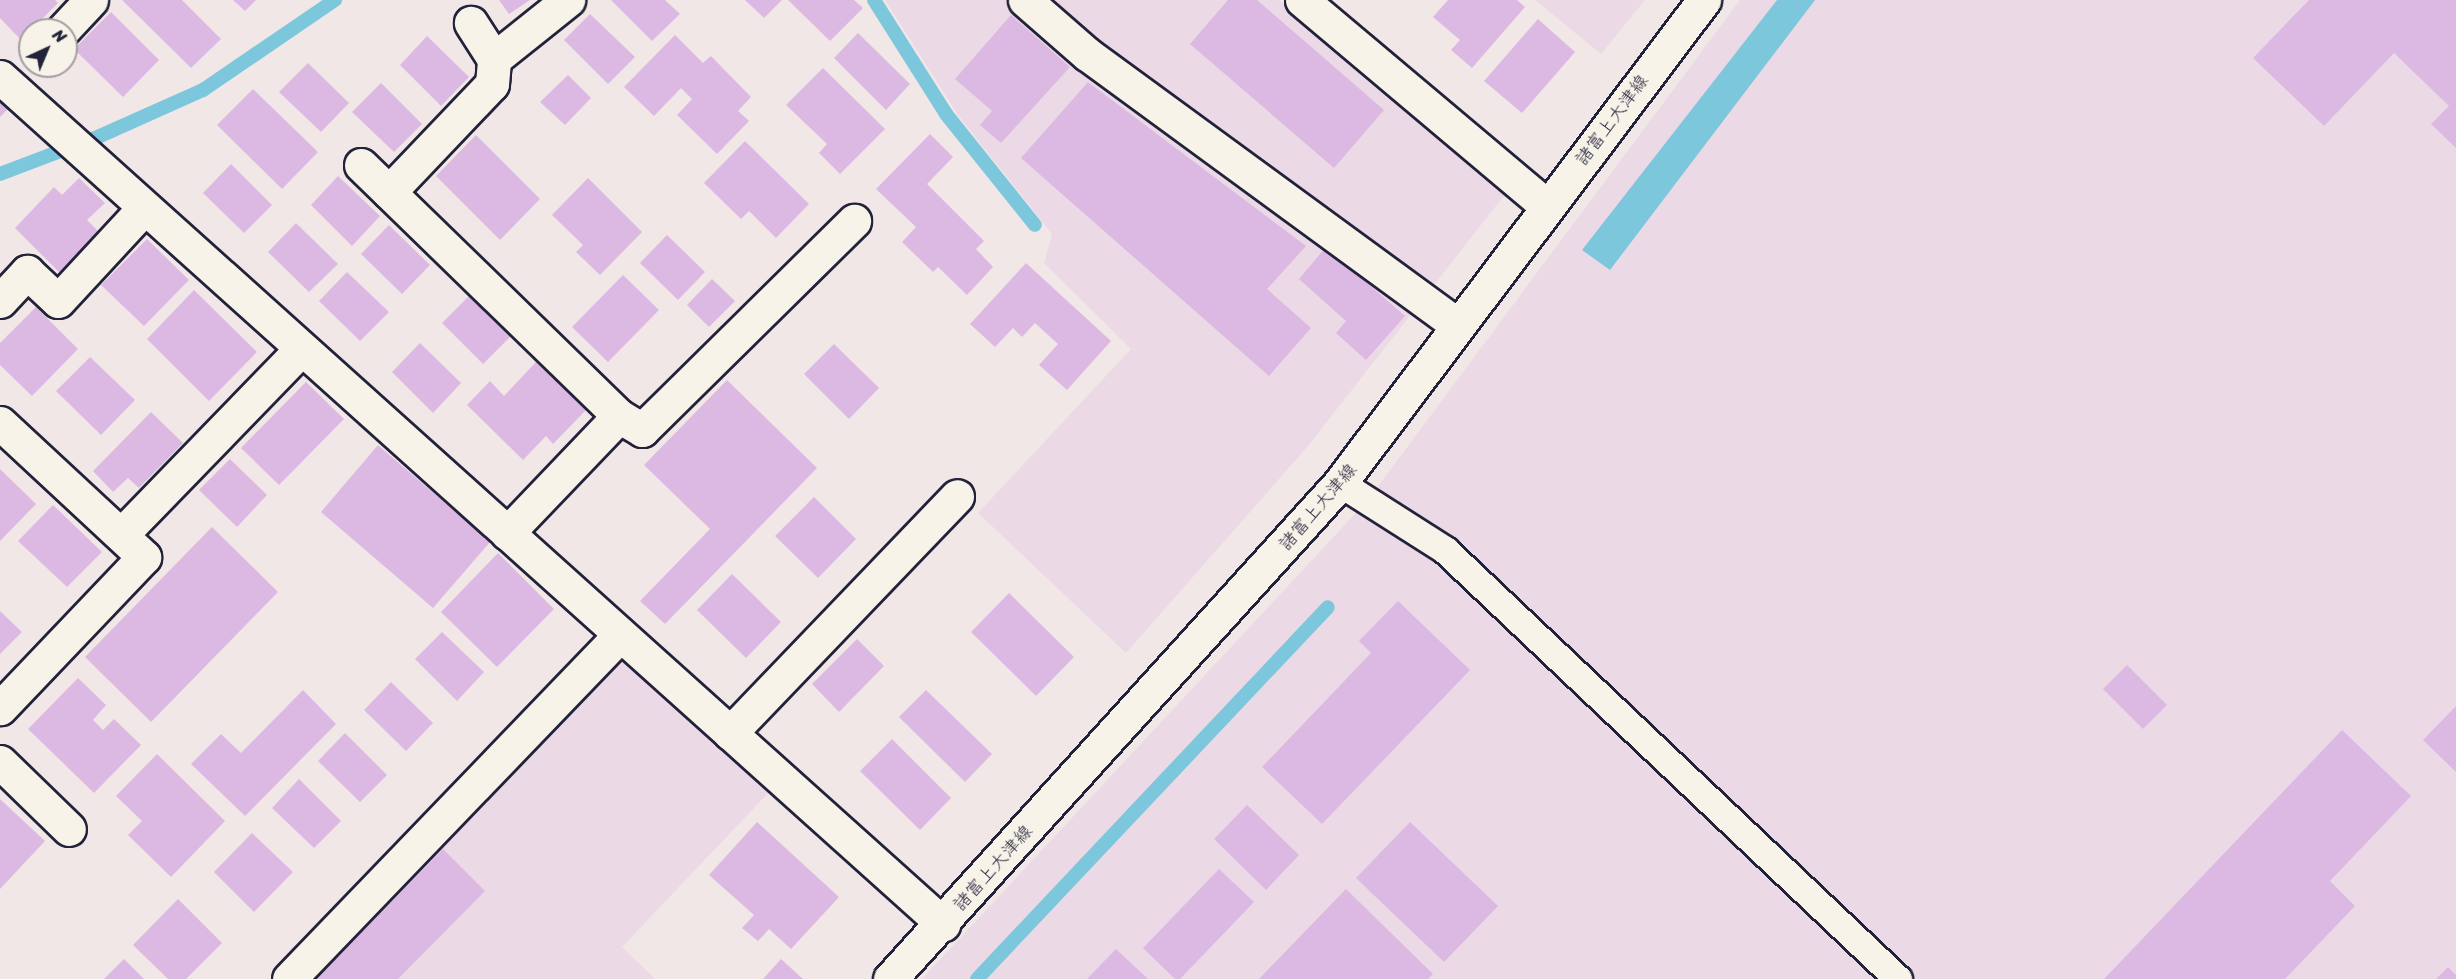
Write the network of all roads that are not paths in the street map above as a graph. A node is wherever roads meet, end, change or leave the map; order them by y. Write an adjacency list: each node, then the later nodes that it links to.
1 (91, 0): 6 (street)
2 (568, 0): 8 (street)
3 (1025, 0): 16 (street)
4 (1302, 0): 12 (street)
5 (1704, 0): 12 (street, 諸富上大津線)
6 (74, 18)
7 (471, 23): 8 (street)
8 (494, 59): 11 (street)
9 (14, 77): 13 (street)
10 (361, 165): 11 (street)
11 (388, 192): 18 (street)
12 (1547, 206): 16 (street, 諸富上大津線)
13 (144, 208): 15 (street); 17 (street)
14 (854, 221): 18 (street)
15 (0, 301)
16 (1458, 326): 20 (street, 諸富上大津線)
17 (302, 350): 22 (street); 23 (street)
18 (619, 416): 22 (street)
19 (0, 423): 23 (street)
20 (1340, 483): 29 (street, 諸富上大津線); 32 (lane)
21 (957, 496): 26 (street)
22 (507, 533): 24 (street)
23 (121, 535): 25 (street)
24 (620, 635): 26 (street); 30 (street)
25 (0, 708)
26 (730, 733): 29 (street)
27 (0, 762): 28 (street)
28 (69, 829)
29 (943, 924): 31 (street, 諸富上大津線)
30 (289, 979)
31 (890, 979)
32 (1898, 979)

